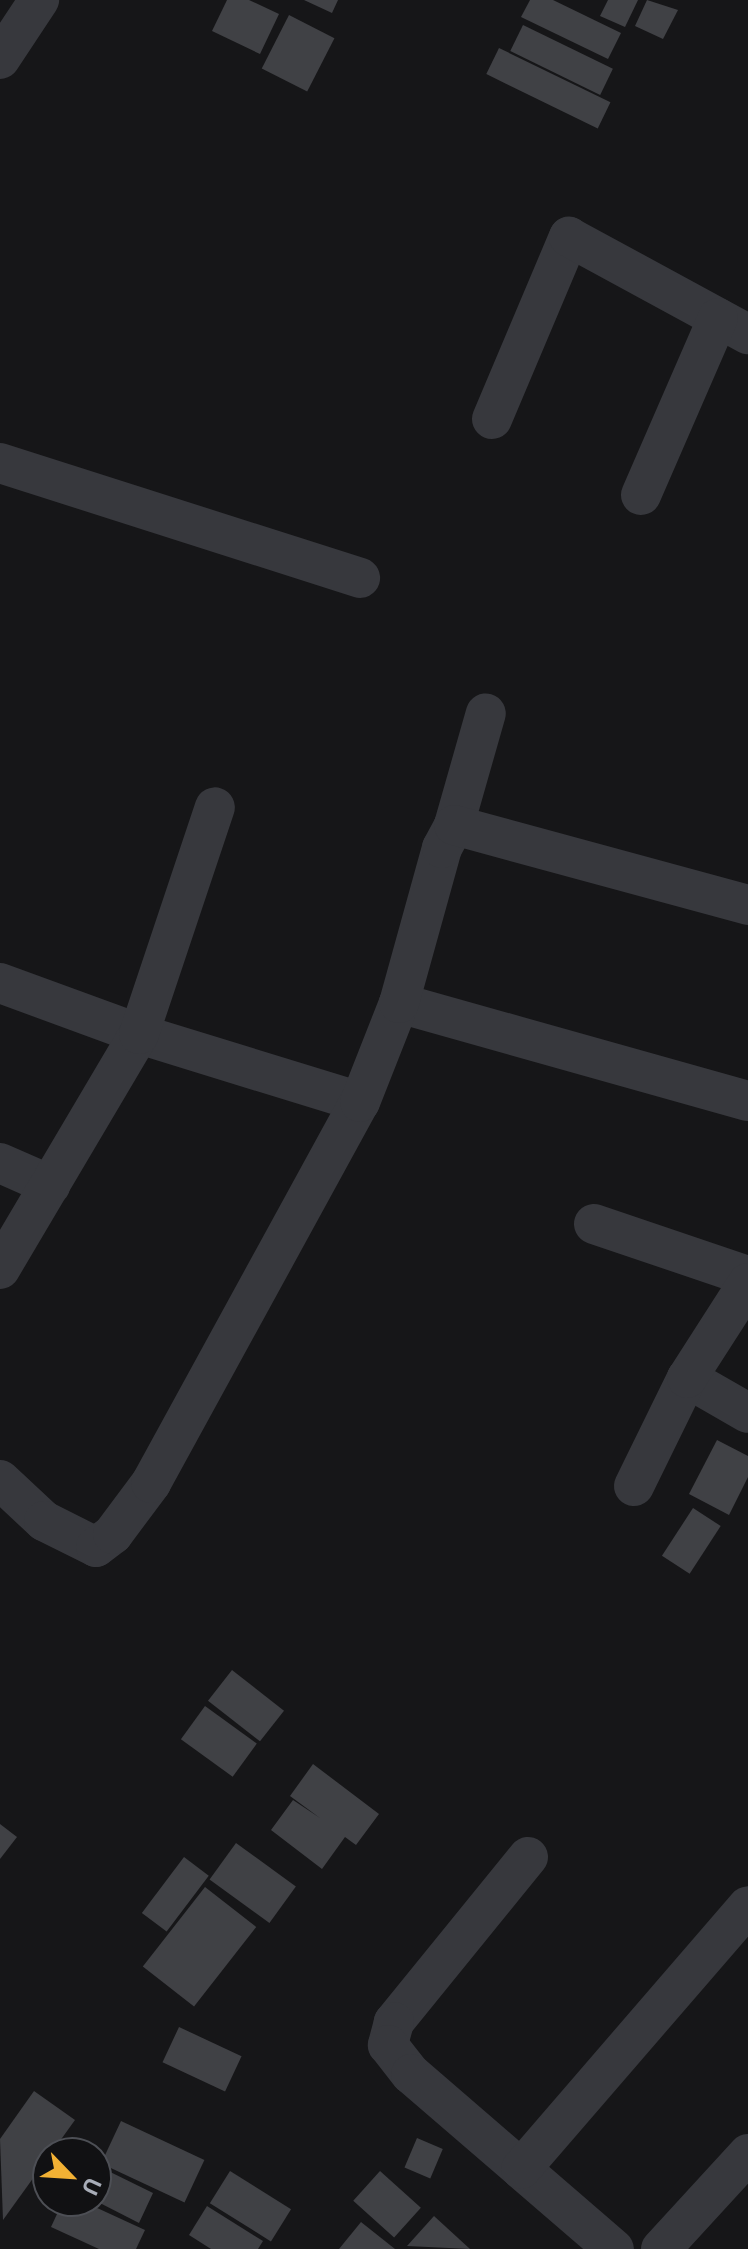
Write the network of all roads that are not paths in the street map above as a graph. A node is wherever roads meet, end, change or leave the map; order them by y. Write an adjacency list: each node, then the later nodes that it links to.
1 (39, 0): 2 (street)
2 (0, 59)
3 (733, 326): 4 (street); 6 (street)
4 (492, 419)
5 (0, 463): 7 (street)
6 (641, 495)
7 (360, 578)
8 (486, 713): 10 (street)
9 (215, 807): 14 (street)
10 (454, 825): 11 (street); 13 (street)
11 (748, 905)
12 (0, 983): 14 (street)
13 (399, 1003): 15 (street); 16 (street)
14 (139, 1034): 16 (street); 18 (street)
15 (748, 1101)
16 (360, 1102): 25 (street)
17 (0, 1163): 18 (street)
18 (50, 1185): 20 (street)
19 (594, 1224): 21 (street)
20 (0, 1269)
21 (748, 1276)
22 (748, 1283): 23 (street)
23 (687, 1378): 24 (street); 26 (street)
24 (748, 1413)
25 (0, 1480)
26 (634, 1486)
27 (528, 1857): 30 (street)
28 (748, 1906): 30 (street)
29 (748, 2154): 32 (street)
30 (521, 2169): 31 (street)
31 (614, 2249)
32 (661, 2249)

